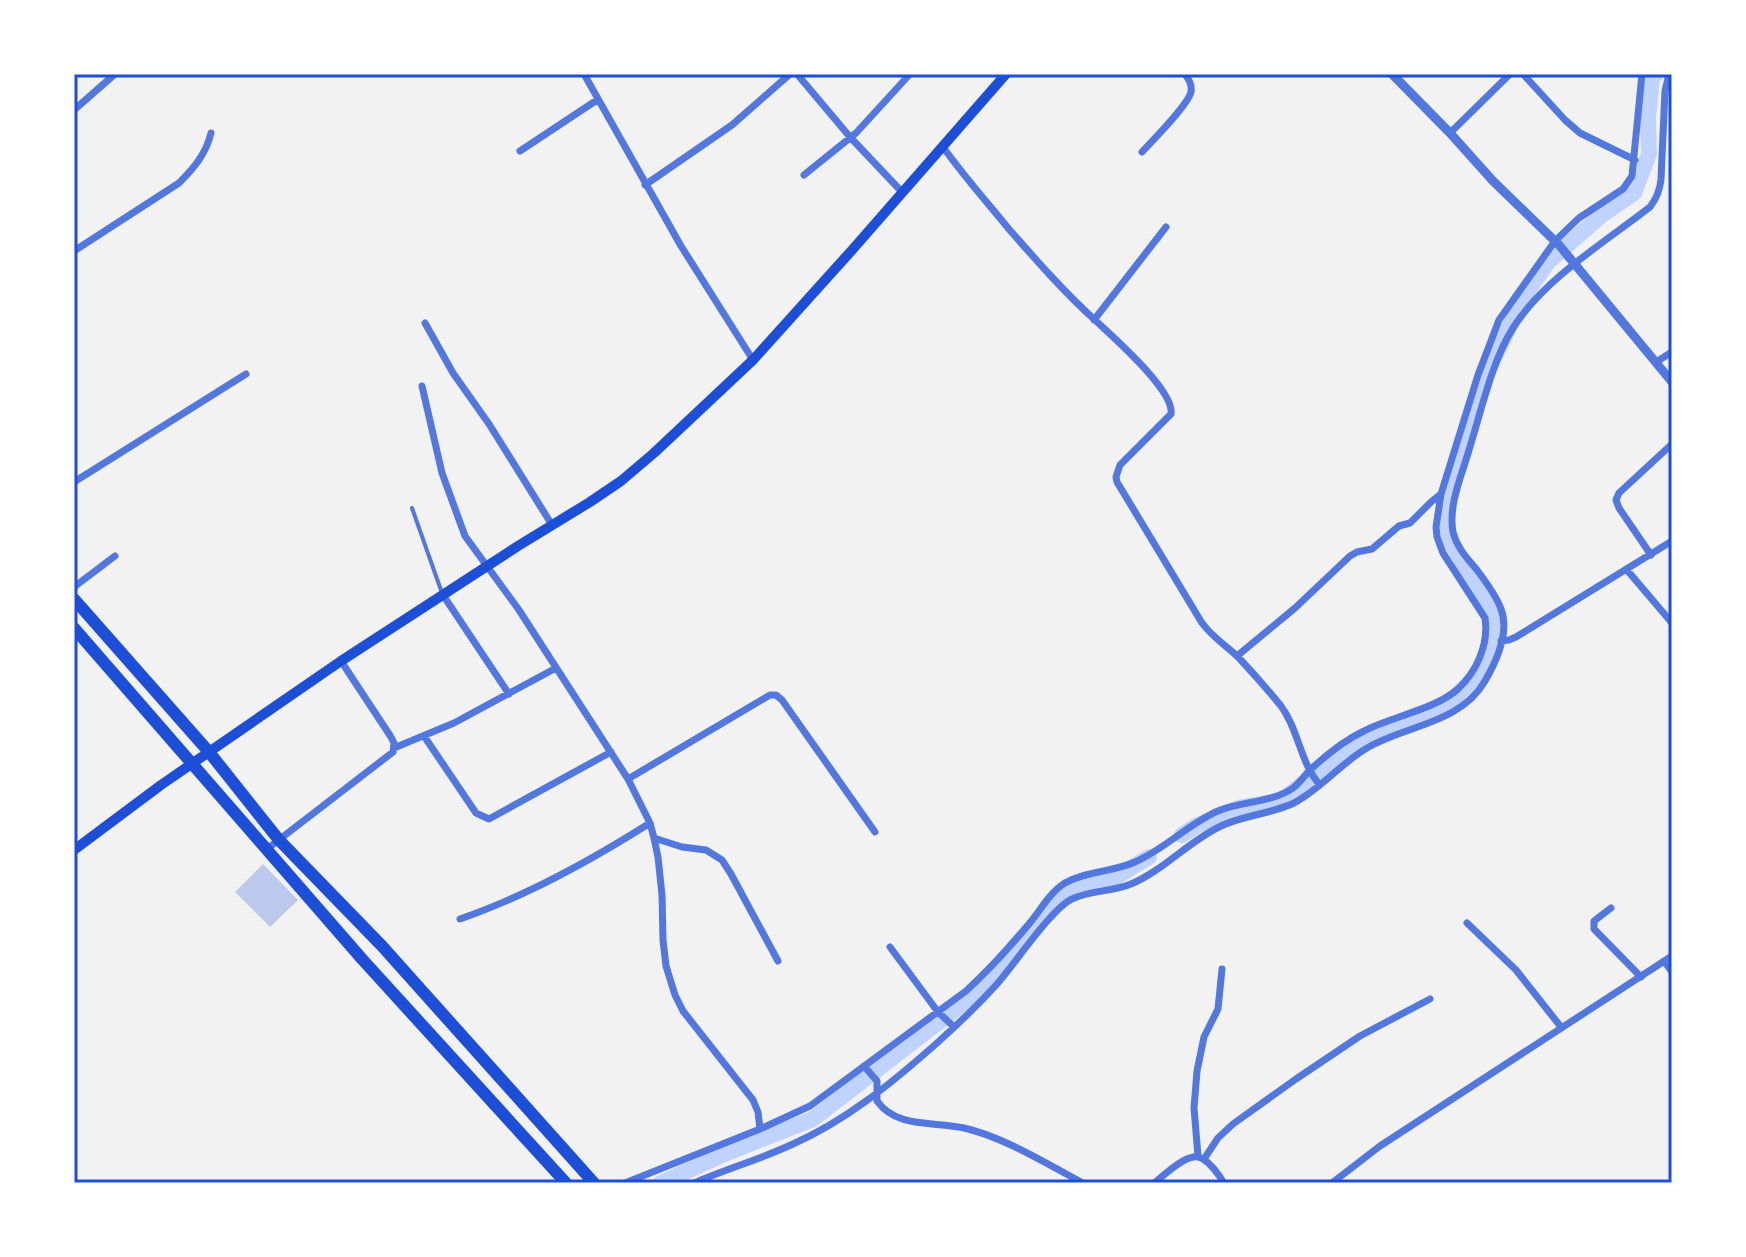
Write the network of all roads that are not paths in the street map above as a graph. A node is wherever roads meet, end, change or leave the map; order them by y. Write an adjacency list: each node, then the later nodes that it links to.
1 (115, 74): 14 (street)
2 (584, 74): 13 (street)
3 (790, 74): 23 (street)
4 (797, 74): 17 (street)
5 (910, 74): 17 (street)
6 (1006, 74): 18 (main road)
7 (1185, 74): 20 (street)
8 (1392, 74): 16 (street)
9 (1510, 74): 16 (street)
10 (1523, 74): 21 (street)
11 (1642, 74): 21 (street)
12 (1669, 74): 28 (street)
13 (597, 100): 19 (street); 23 (street)
14 (74, 110)
15 (211, 133): 27 (street)
16 (1450, 133): 26 (street)
17 (850, 137): 22 (street); 24 (street)
18 (943, 147): 24 (main road); 29 (street)
19 (520, 151)
20 (1142, 152)
21 (1635, 160): 26 (street)
22 (804, 175)
23 (645, 185): 32 (street)
24 (902, 192): 32 (main road)
25 (1166, 227): 29 (street)
26 (1557, 243): 28 (street); 37 (street)
27 (74, 251)
28 (1573, 262): 33 (street); 37 (street)
29 (1094, 320): 54 (street)
30 (425, 323): 42 (street)
31 (1672, 352): 33 (street)
32 (753, 360): 42 (main road)
33 (1656, 362): 35 (street)
34 (246, 374): 39 (street)
35 (1672, 382)
36 (422, 386): 46 (street)
37 (1473, 413): 40 (street); 53 (street)
38 (1672, 444): 44 (street)
39 (74, 482)
40 (1441, 494): 53 (street); 54 (street)
41 (412, 508): 49 (lane)
42 (552, 525): 46 (main road)
43 (1672, 541): 44 (street)
44 (1651, 555): 47 (street)
45 (115, 556): 48 (street)
46 (488, 565): 49 (main road); 56 (street)
47 (1627, 570): 51 (street); 53 (street)
48 (74, 587)
49 (443, 595): 55 (main road); 57 (street)
50 (74, 599): 60 (highway)
51 (1672, 623)
52 (74, 628): 62 (highway)
53 (1493, 646): 63 (street); 65 (street)
54 (1237, 656): 63 (street)
55 (341, 661): 59 (street); 60 (main road)
56 (556, 668): 57 (street); 61 (street)
57 (509, 694): 58 (street)
58 (424, 736): 59 (street); 61 (street)
59 (394, 748): 69 (street)
60 (209, 752): 62 (main road); 69 (highway)
61 (611, 752): 64 (street)
62 (193, 763): 70 (highway); 71 (main road)
63 (1310, 773): 65 (street); 72 (street)
64 (628, 779): 66 (street); 67 (street)
65 (1318, 783): 72 (street)
66 (650, 823): 68 (street); 75 (street)
67 (875, 832)
68 (654, 838): 80 (street); 93 (street)
69 (279, 840): 70 (street); 74 (highway)
70 (267, 849): 76 (highway)
71 (74, 850)
72 (1068, 891): 86 (street); 87 (street)
73 (1611, 908): 84 (street)
74 (348, 910): 76 (lane); 89 (highway)
75 (460, 919)
76 (330, 922): 90 (highway)
77 (1467, 923): 88 (street)
78 (890, 947): 86 (street)
79 (1672, 956): 81 (street)
80 (778, 961)
81 (1664, 961): 83 (street); 84 (street)
82 (1222, 969): 94 (street)
83 (1672, 972)
84 (1641, 977): 88 (street)
85 (1430, 999): 94 (street)
86 (940, 1013): 87 (street); 91 (street)
87 (952, 1025): 92 (street)
88 (1561, 1027): 102 (street)
89 (466, 1040): 90 (highway); 96 (highway)
90 (449, 1054): 95 (highway)
91 (866, 1069): 92 (street); 93 (street)
92 (876, 1094): 98 (street); 99 (street)
93 (760, 1129): 97 (street)
94 (1201, 1158): 100 (street); 101 (street)
95 (566, 1183)
96 (594, 1183)
97 (625, 1183)
98 (694, 1183)
99 (1083, 1183)
100 (1154, 1183)
101 (1224, 1183)
102 (1332, 1183)

